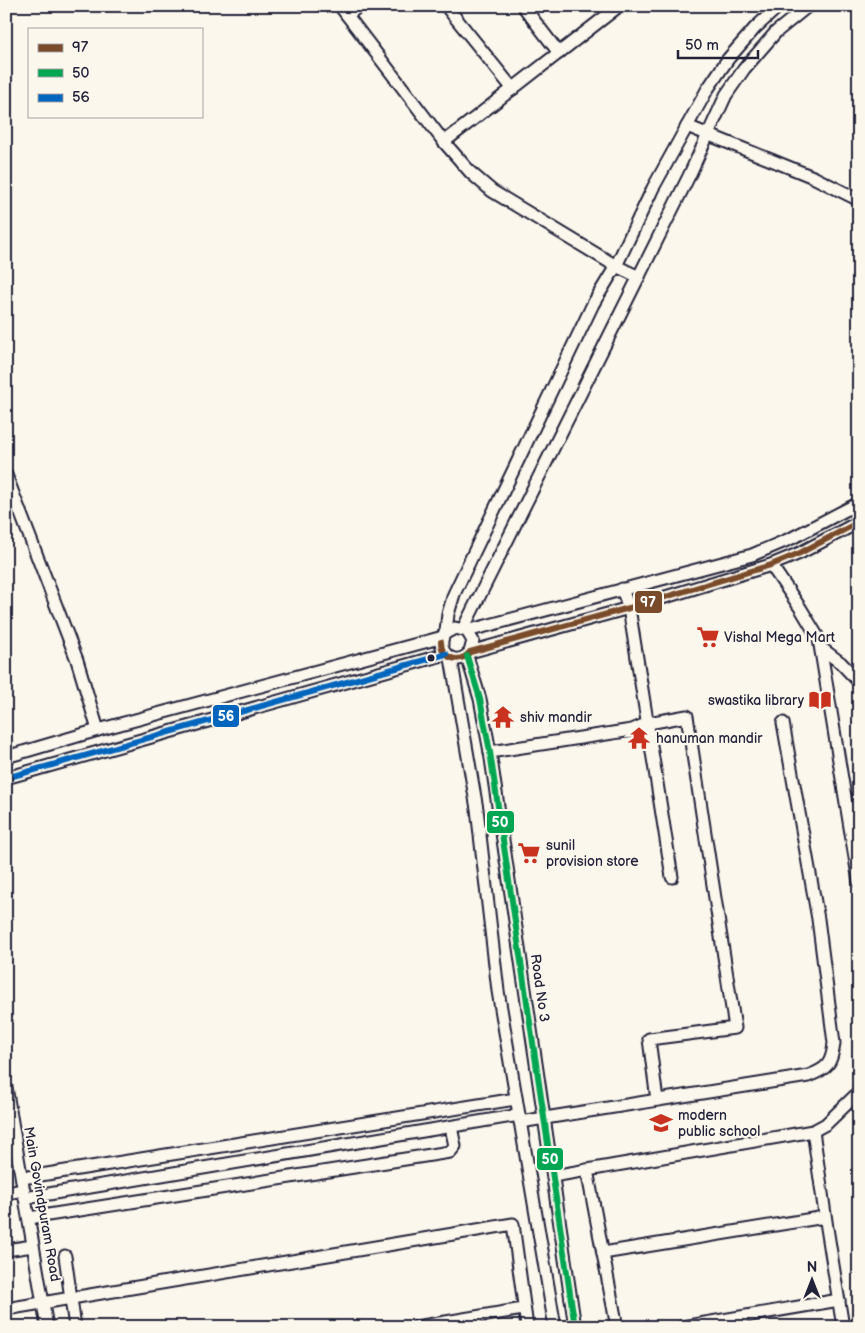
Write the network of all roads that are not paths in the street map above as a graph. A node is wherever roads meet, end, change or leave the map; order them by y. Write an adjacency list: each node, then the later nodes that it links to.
1 (359, 6): 7 (street)
2 (446, 6): 9 (street)
3 (523, 6): 8 (street)
4 (619, 6): 8 (street)
5 (779, 6): 10 (street)
6 (808, 6): 11 (street)
7 (343, 11): 12 (street)
8 (559, 53): 9 (street)
9 (513, 88): 12 (street)
10 (687, 126): 11 (street); 14 (street)
11 (709, 134): 13 (street); 15 (street)
12 (444, 142): 14 (street)
13 (859, 200)
14 (616, 266): 15 (street); 23 (street)
15 (639, 277): 22 (street)
16 (6, 475): 30 (street)
17 (859, 503): 20 (street)
18 (859, 522): 19 (street)
19 (771, 565): 21 (street); 24 (street)
20 (622, 589): 21 (street); 22 (street)
21 (629, 608): 25 (street); 28 (street)
22 (465, 630): 23 (street); 25 (street)
23 (444, 634): 26 (street); 30 (street)
24 (821, 648): 27 (street); 34 (street)
25 (469, 654): 26 (street); 31 (street, Road No 3)
26 (448, 656): 33 (street); 38 (street)
27 (859, 682)
28 (648, 723): 31 (street); 35 (street); 39 (street)
29 (783, 723): 39 (street)
30 (98, 730): 32 (street)
31 (490, 752): 40 (street, Road No 3)
32 (6, 757)
33 (6, 778)
34 (858, 875)
35 (672, 877)
36 (6, 1087): 44 (street, Main Govindpuram Road)
37 (859, 1092): 43 (street)
38 (516, 1099): 41 (street); 45 (street)
39 (657, 1100): 40 (street)
40 (544, 1117): 41 (street); 48 (street, Road No 3)
41 (520, 1118): 42 (street); 56 (street)
42 (451, 1127): 46 (street); 50 (street)
43 (813, 1131): 47 (street); 54 (street)
44 (10, 1135): 51 (street, Main Govindpuram Road)
45 (136, 1160): 49 (street); 51 (street)
46 (224, 1164): 49 (street); 50 (street)
47 (587, 1170): 48 (street); 59 (street)
48 (553, 1176): 53 (street, Road No 3)
49 (139, 1178): 51 (street)
50 (228, 1186): 55 (street)
51 (24, 1188): 52 (street); 55 (street, Main Govindpuram Road)
52 (6, 1193)
53 (559, 1217): 56 (street); 71 (street, Road No 3)
54 (825, 1217): 59 (street); 62 (street)
55 (29, 1218): 57 (street, Main Govindpuram Road)
56 (537, 1220): 70 (street)
57 (33, 1246): 58 (street); 63 (street, Main Govindpuram Road)
58 (6, 1250)
59 (603, 1253): 72 (street)
60 (65, 1256): 61 (street)
61 (71, 1298): 63 (street); 65 (street); 67 (street)
62 (839, 1300): 73 (street); 74 (street)
63 (43, 1302): 64 (street); 66 (street, Main Govindpuram Road)
64 (6, 1309)
65 (523, 1309): 68 (street); 69 (street)
66 (47, 1327)
67 (75, 1327)
68 (416, 1327)
69 (527, 1327)
70 (555, 1327)
71 (575, 1327)
72 (617, 1327)
73 (682, 1327)
74 (843, 1327)

